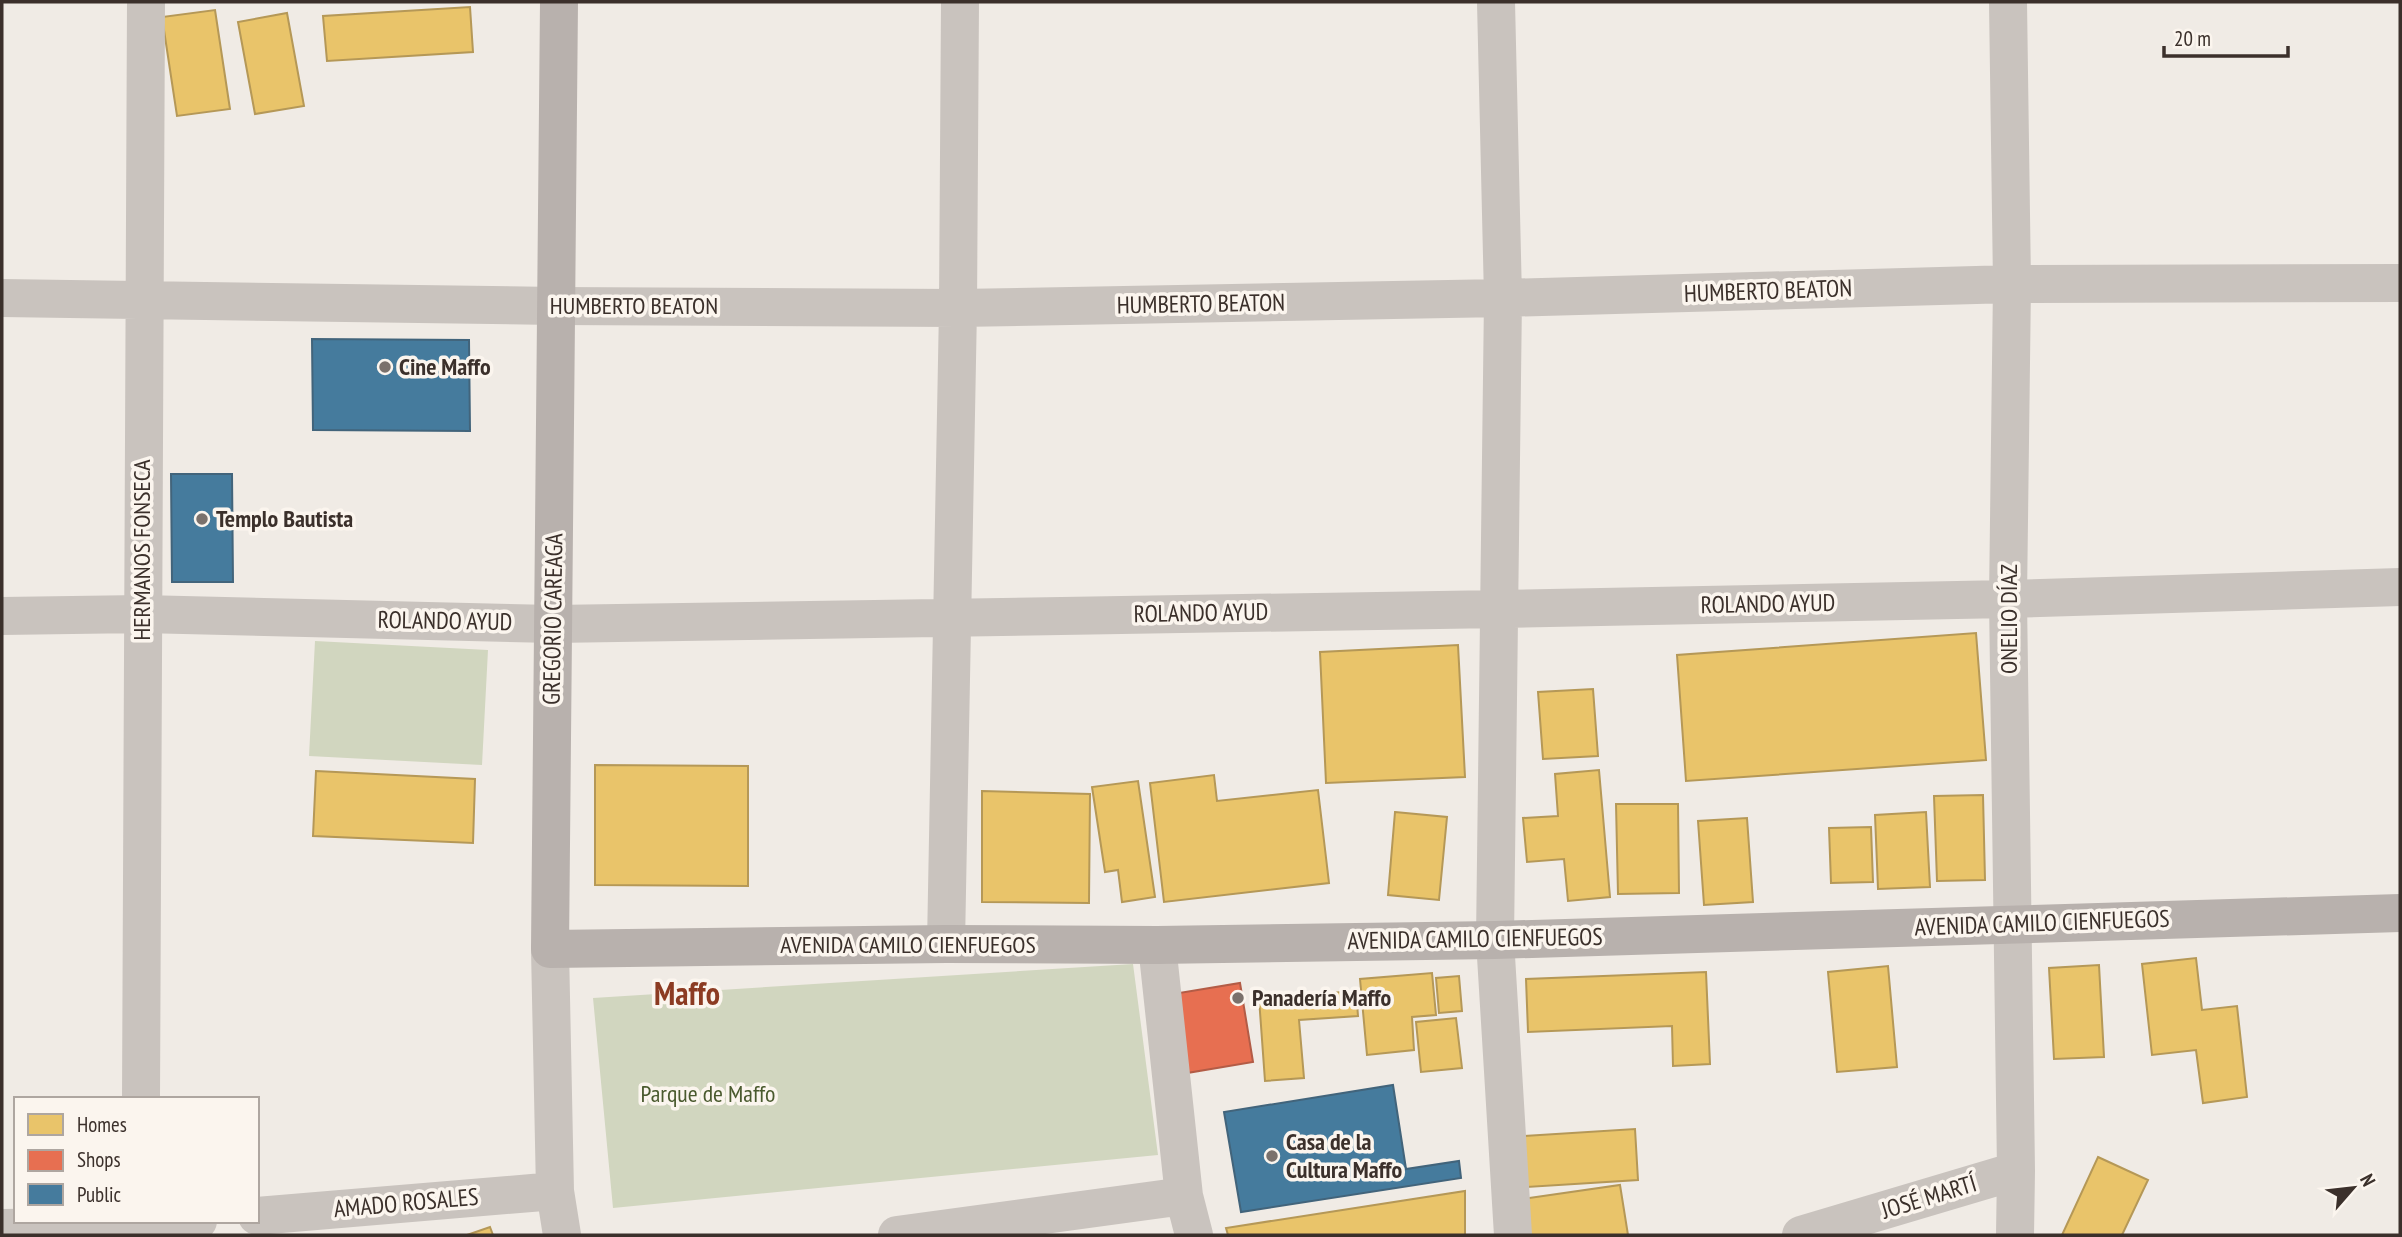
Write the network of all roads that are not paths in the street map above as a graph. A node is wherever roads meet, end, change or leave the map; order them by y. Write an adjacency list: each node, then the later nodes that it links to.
1 (146, 2): 10 (street, HERMANOS FONSECA)
2 (559, 2): 11 (main road, GREGORIO CAREAGA)
3 (960, 2): 12 (street)
4 (1496, 2): 9 (street)
5 (2008, 2): 7 (street, ONELIO DÍAZ)
6 (2400, 283): 7 (street, HUMBERTO BEATON)
7 (2012, 284): 9 (street, HUMBERTO BEATON); 14 (street, ONELIO DÍAZ)
8 (2, 298): 10 (street, HUMBERTO BEATON)
9 (1503, 298): 12 (street, HUMBERTO BEATON); 15 (street)
10 (144, 300): 11 (street, HUMBERTO BEATON); 16 (street, HERMANOS FONSECA)
11 (556, 306): 12 (street, HUMBERTO BEATON); 19 (main road, GREGORIO CAREAGA)
12 (958, 308): 18 (street)
13 (2400, 587): 14 (street, ROLANDO AYUD)
14 (2008, 599): 15 (street, ROLANDO AYUD); 21 (street, ONELIO DÍAZ)
15 (1500, 609): 18 (street, ROLANDO AYUD); 22 (street)
16 (142, 614): 17 (street, ROLANDO AYUD); 19 (street, ROLANDO AYUD); 26 (street, HERMANOS FONSECA)
17 (2, 617)
18 (951, 617): 19 (street, ROLANDO AYUD); 23 (street)
19 (553, 624): 25 (main road, GREGORIO CAREAGA)
20 (2400, 913): 21 (main road, AVENIDA CAMILO CIENFUEGOS)
21 (2012, 924): 22 (main road, AVENIDA CAMILO CIENFUEGOS); 27 (street, ONELIO DÍAZ)
22 (1495, 940): 24 (main road, AVENIDA CAMILO CIENFUEGOS); 37 (street)
23 (946, 944): 24 (main road, AVENIDA CAMILO CIENFUEGOS); 25 (main road, AVENIDA CAMILO CIENFUEGOS)
24 (1157, 945): 29 (street)
25 (550, 949): 28 (street, GREGORIO CAREAGA)
26 (141, 1097)
27 (2016, 1171): 38 (street, JOSÉ MARTÍ); 39 (street, ONELIO DÍAZ)
28 (555, 1191): 30 (street, AMADO ROSALES); 34 (street, GREGORIO CAREAGA)
29 (1184, 1196): 35 (street); 36 (street)
30 (259, 1216)
31 (182, 1223): 33 (street)
32 (2, 1228): 33 (street)
33 (141, 1228)
34 (562, 1235)
35 (897, 1235)
36 (1194, 1235)
37 (1513, 1235)
38 (1801, 1235)
39 (2015, 1235)

